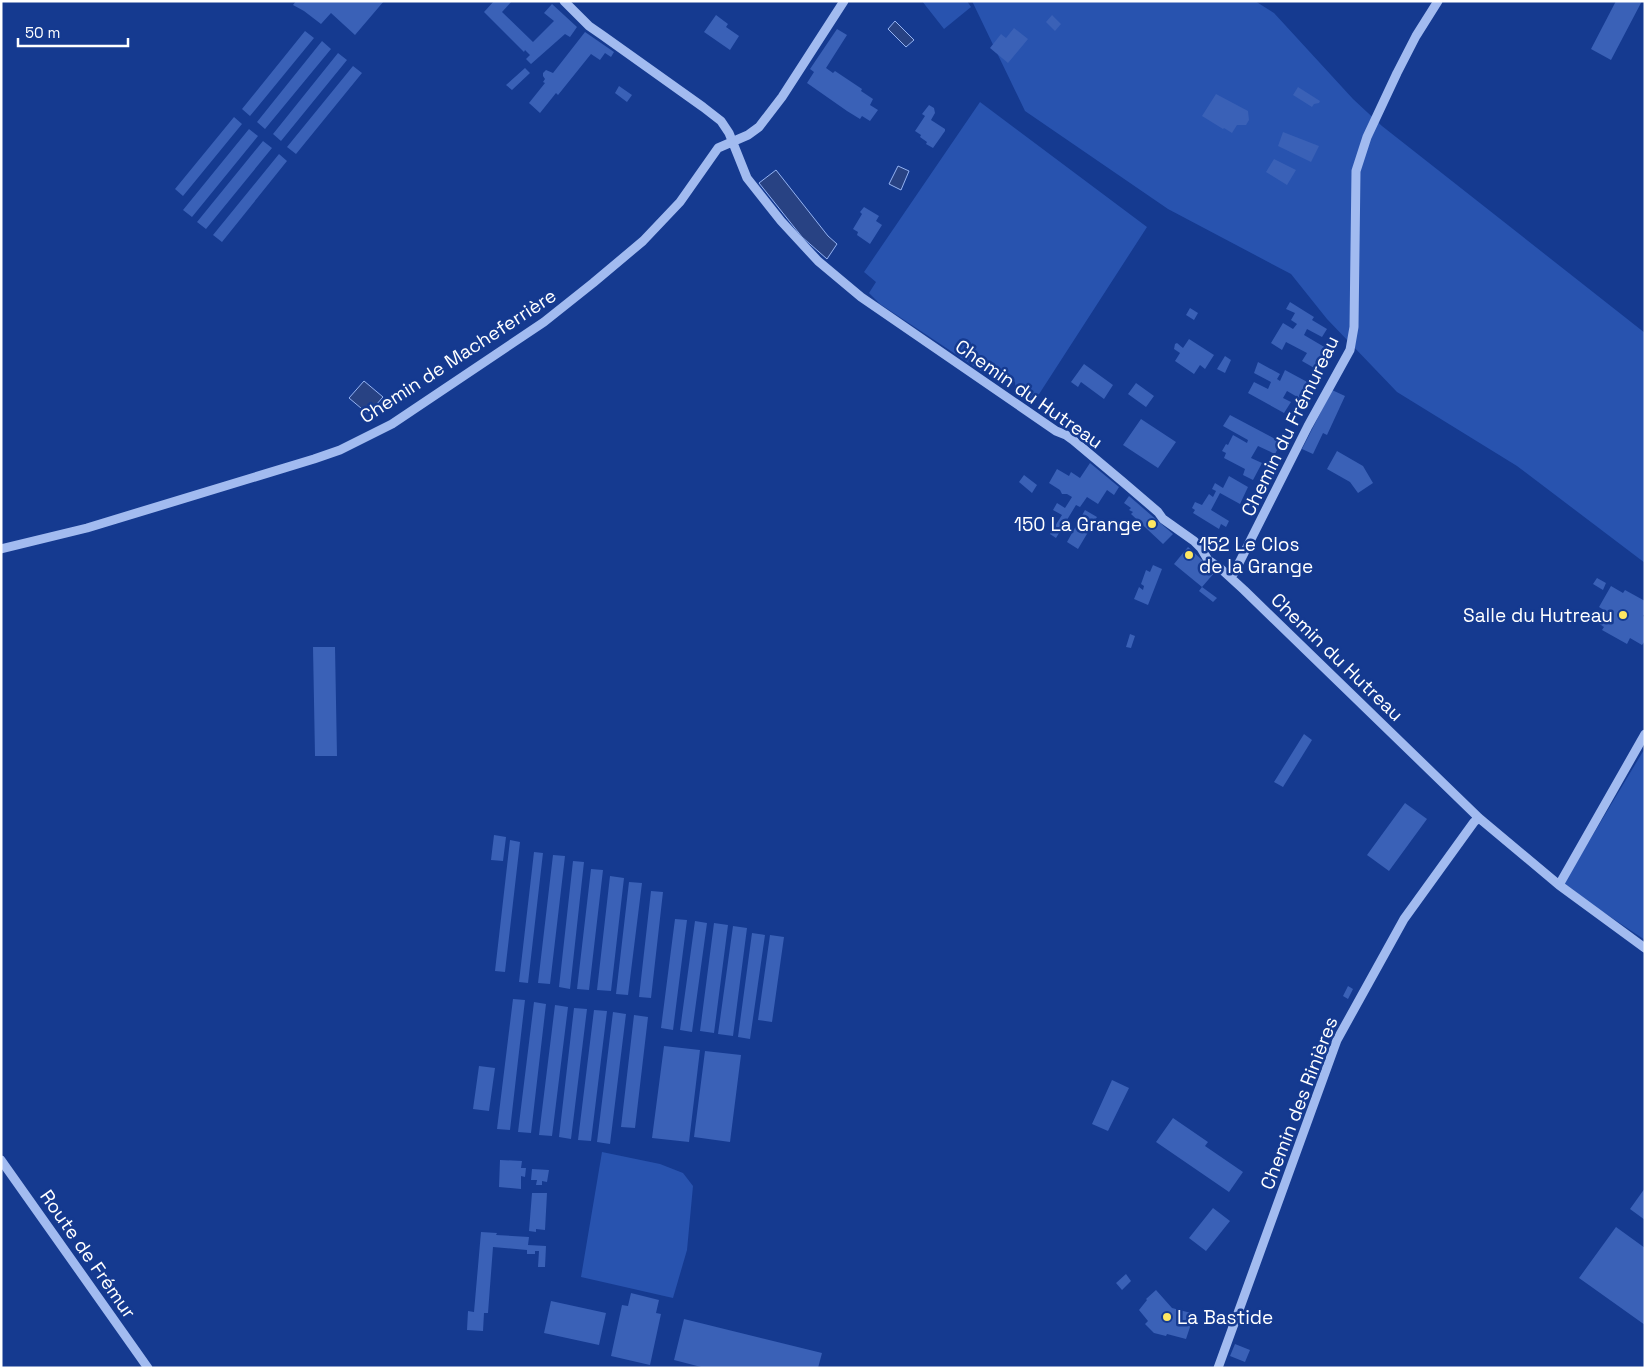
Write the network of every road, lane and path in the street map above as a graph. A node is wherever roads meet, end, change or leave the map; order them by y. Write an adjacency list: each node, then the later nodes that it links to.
1 (564, 1): 4 (street, Chemin du Hutreau)
2 (844, 1): 4 (street, Chemin de Macheferrière)
3 (1438, 1): 6 (street, Chemin du Frémureau)
4 (732, 142): 5 (street, Chemin de Macheferrière); 6 (street, Chemin du Hutreau)
5 (1, 549)
6 (1230, 577): 8 (street, Chemin du Hutreau)
7 (1645, 734): 9 (street)
8 (1479, 818): 9 (street, Chemin du Hutreau); 13 (street, Chemin des Rinières)
9 (1559, 885): 10 (street, Chemin du Hutreau)
10 (1645, 948)
11 (1, 1160): 12 (street, Route de Frémur)
12 (148, 1368)
13 (1218, 1368)

